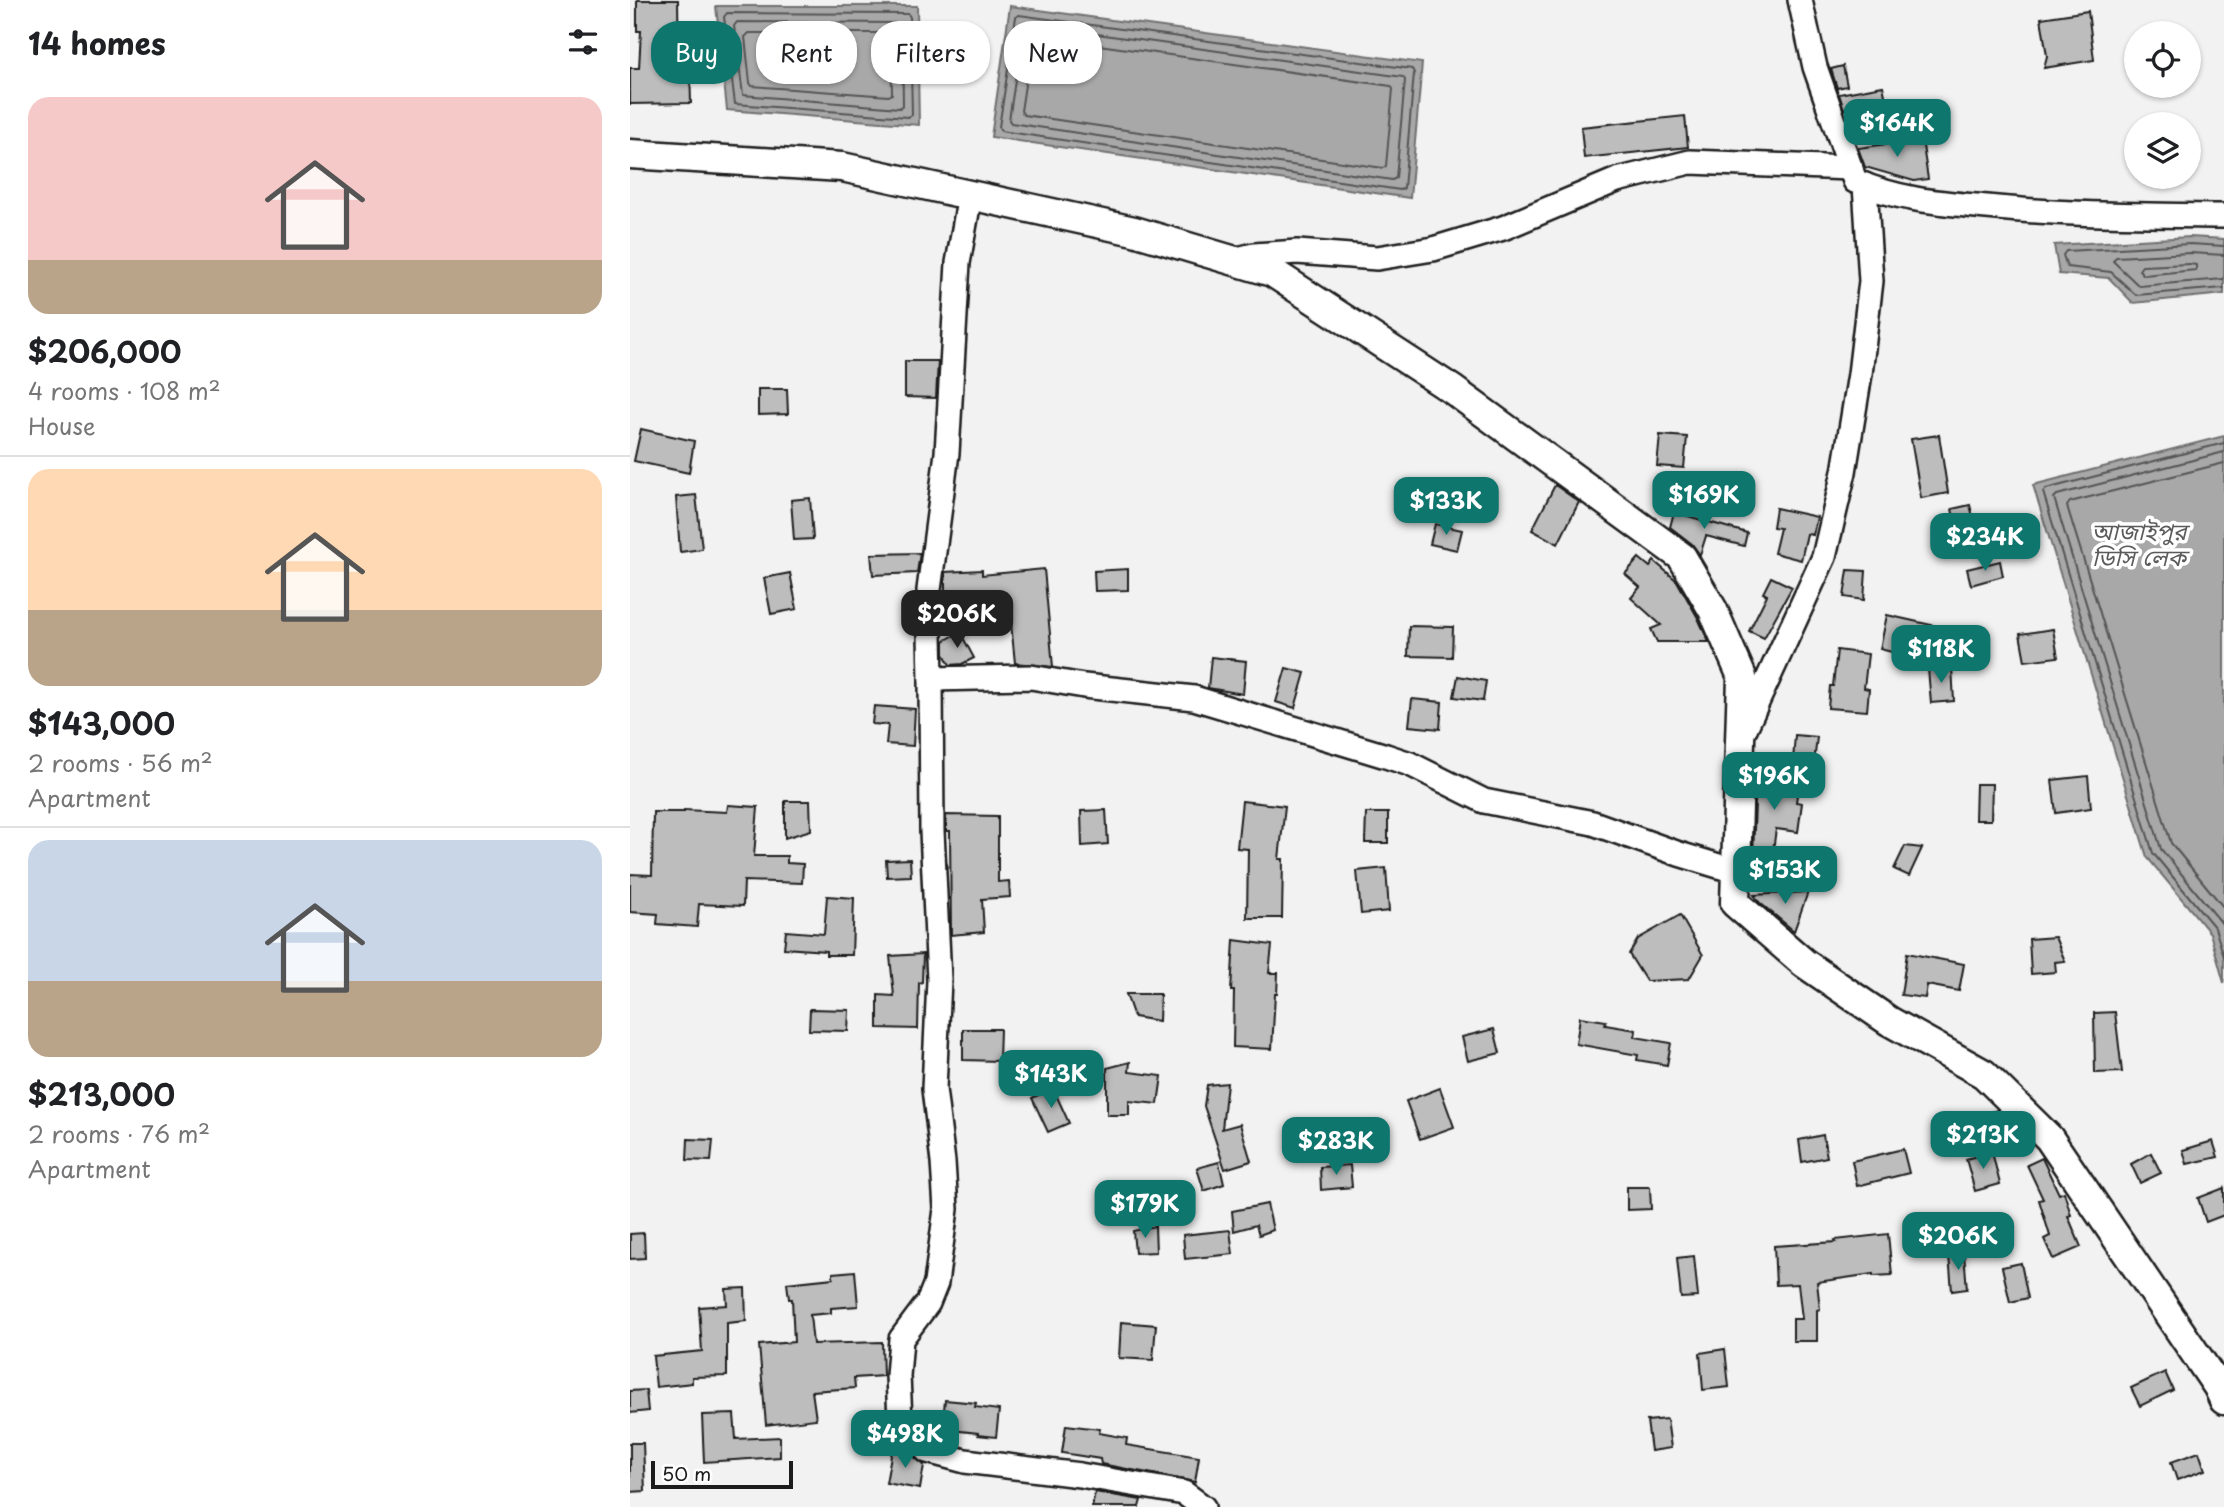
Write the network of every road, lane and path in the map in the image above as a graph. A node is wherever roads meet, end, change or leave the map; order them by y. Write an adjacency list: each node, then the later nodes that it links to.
1 (1800, 0): 3 (street)
2 (630, 154): 4 (street)
3 (1858, 177): 5 (street); 6 (street); 8 (street)
4 (970, 195): 6 (street); 7 (street)
5 (2224, 216)
6 (1233, 260): 8 (street)
7 (931, 679): 9 (street); 11 (street)
8 (1739, 743): 9 (street)
9 (1735, 871): 10 (street)
10 (2224, 1400)
11 (1203, 1507)

